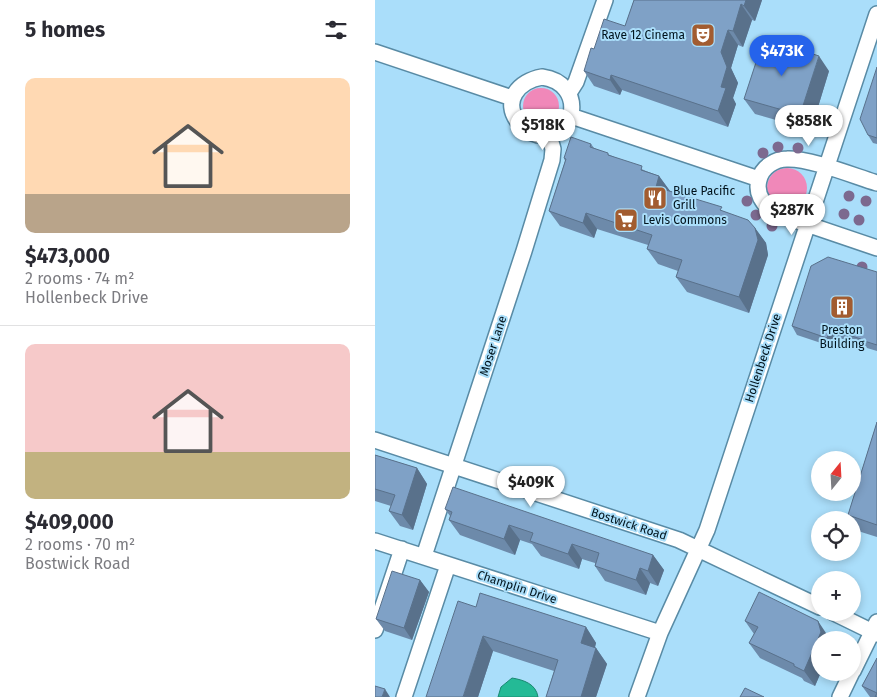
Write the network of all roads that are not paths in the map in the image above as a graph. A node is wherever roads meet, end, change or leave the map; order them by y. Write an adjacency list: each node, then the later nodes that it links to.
1 (605, 0): 4 (street)
2 (877, 14): 8 (street, Hollenbeck Drive)
3 (375, 52): 5 (street)
4 (569, 93): 5 (street); 6 (street)
5 (512, 98): 7 (street)
6 (571, 116): 7 (street); 9 (street)
7 (549, 135): 14 (street, Moser Lane)
8 (827, 167): 9 (street); 10 (street); 11 (street, Hollenbeck Drive)
9 (759, 179): 11 (street)
10 (877, 183)
11 (808, 225): 12 (street); 17 (street, Hollenbeck Drive)
12 (877, 248)
13 (375, 440): 14 (street, Bostwick Road)
14 (453, 466): 17 (street, Bostwick Road); 18 (street, Moser Lane)
15 (375, 541): 16 (street, Champlin Drive)
16 (402, 549): 18 (street, Champlin Drive); 23 (street)
17 (698, 549): 20 (street, Bostwick Road); 24 (street, Hollenbeck Drive)
18 (423, 556): 19 (street, Champlin Drive)
19 (449, 564): 24 (street, Champlin Drive); 27 (street)
20 (811, 603)
21 (855, 621): 22 (street)
22 (875, 629): 25 (street)
23 (375, 630)
24 (659, 633): 28 (street, Hollenbeck Drive)
25 (861, 655)
26 (848, 681): 29 (street)
27 (404, 697)
28 (637, 697)
29 (840, 697)

